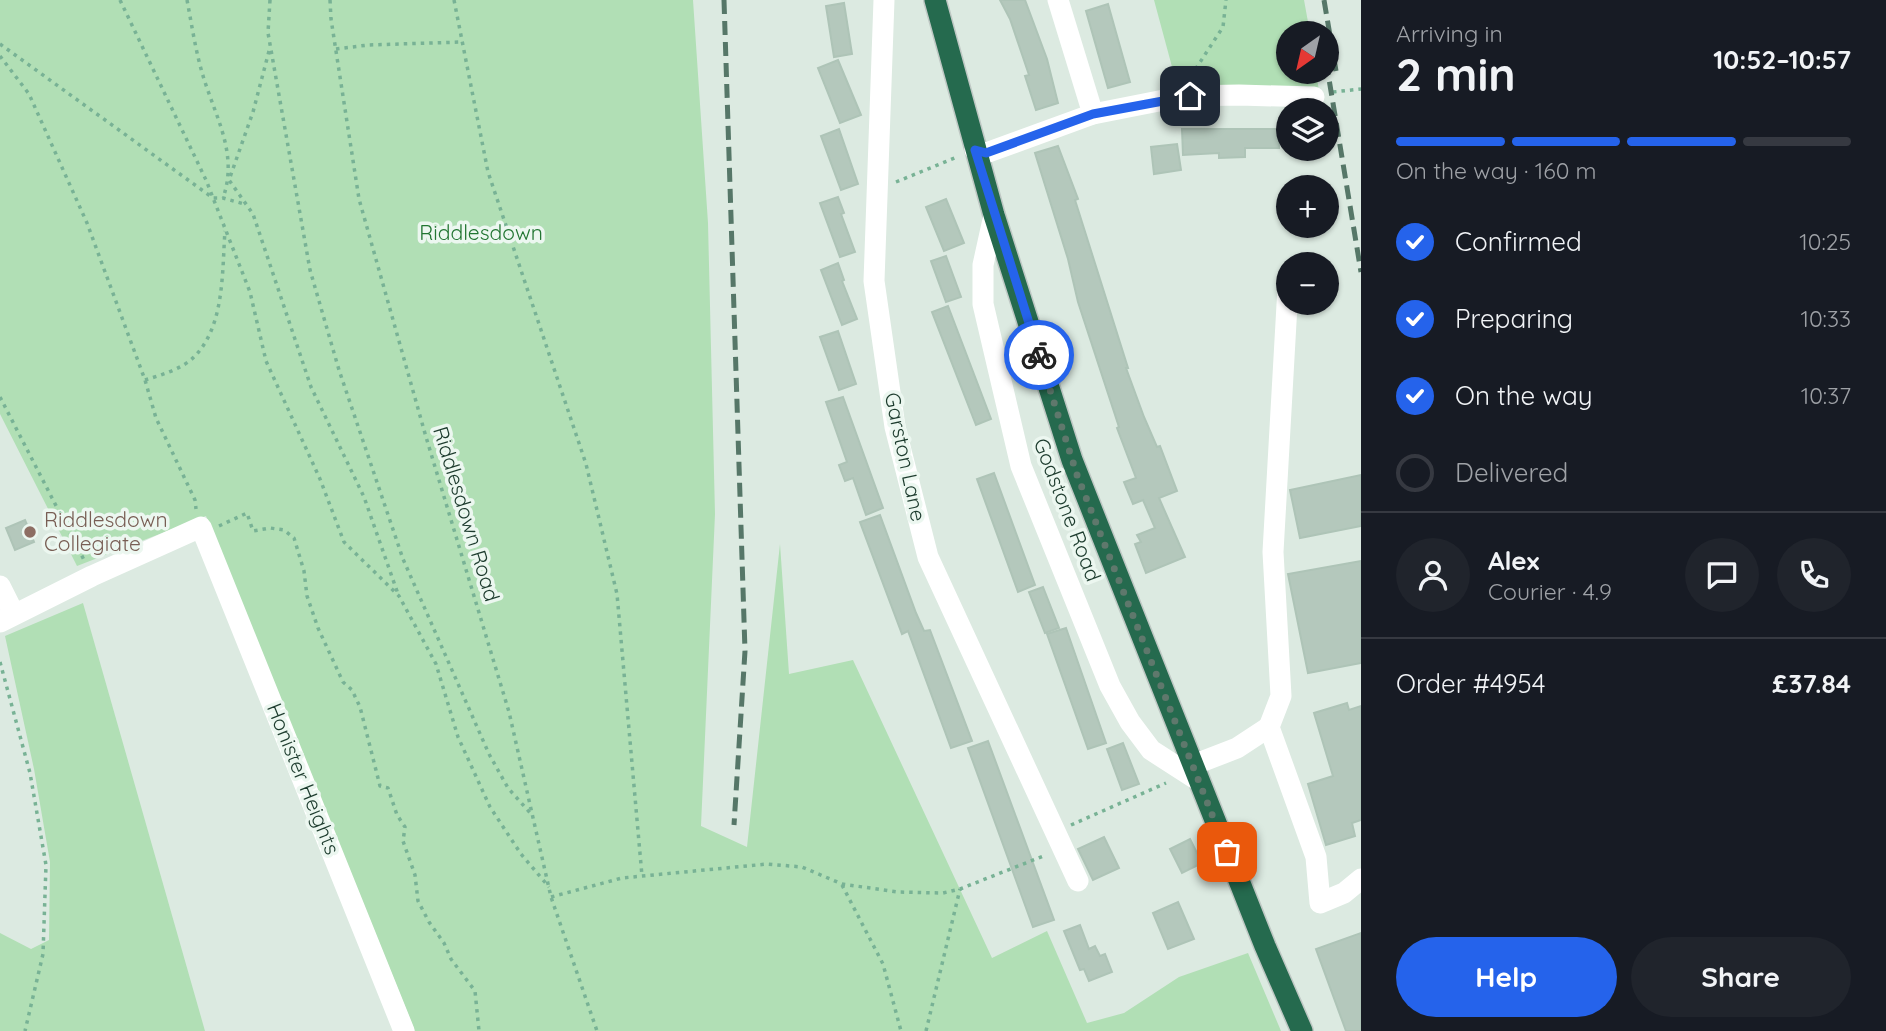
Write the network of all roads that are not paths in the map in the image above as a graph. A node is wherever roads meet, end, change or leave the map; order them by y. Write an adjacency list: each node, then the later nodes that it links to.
1 (884, 0): 14 (street, Garston Lane)
2 (935, 0): 6 (highway, Godstone Road)
3 (1058, 0): 5 (street)
4 (1314, 97): 5 (street)
5 (1093, 114): 6 (street)
6 (975, 150): 7 (highway, Godstone Road)
7 (994, 215): 12 (highway, Godstone Road); 12 (street, Godstone Road)
8 (1286, 315): 11 (street)
9 (0, 586): 10 (street)
10 (7, 618): 15 (street, Honister Heights)
11 (1269, 727): 12 (street); 13 (street)
12 (1196, 773): 16 (highway, Godstone Road)
13 (1361, 878)
14 (1078, 881)
15 (404, 1031)
16 (1302, 1031)

